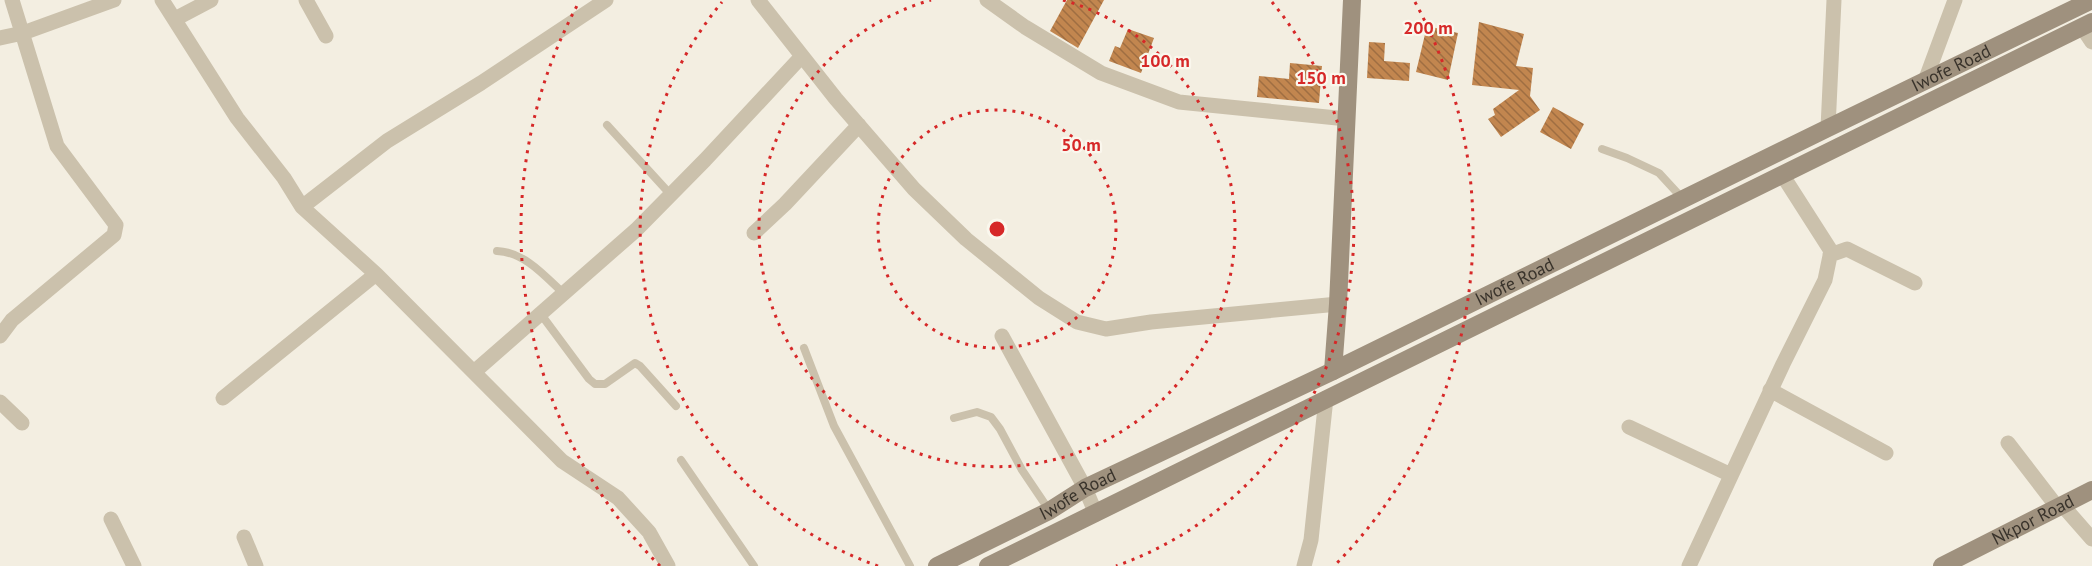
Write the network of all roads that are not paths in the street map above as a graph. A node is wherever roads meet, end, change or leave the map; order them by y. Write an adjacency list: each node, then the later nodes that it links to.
1 (12, 0): 15 (street)
2 (114, 0): 15 (street)
3 (162, 0): 13 (street)
4 (212, 0): 13 (street)
5 (306, 0): 16 (street)
6 (606, 0): 28 (street)
7 (758, 0): 18 (street)
8 (987, 0): 20 (street)
9 (1352, 0): 20 (street)
10 (1834, 0): 23 (street)
11 (1955, 0): 19 (street)
12 (2092, 0): 19 (street, Iwofe Road)
13 (175, 19): 28 (street)
14 (2089, 30): 25 (street, Iwofe Road)
15 (23, 33): 17 (street); 37 (street)
16 (326, 36)
17 (0, 38)
18 (802, 56): 22 (street); 26 (street)
19 (1925, 81): 23 (street, Iwofe Road)
20 (1347, 119): 35 (street)
21 (607, 124): 26 (lane)
22 (859, 125): 29 (street); 35 (street)
23 (1828, 128): 27 (street, Iwofe Road)
24 (1602, 149): 27 (lane)
25 (1783, 176): 31 (street); 44 (street, Iwofe Road)
26 (671, 195): 34 (street)
27 (1683, 200): 40 (street, Iwofe Road)
28 (302, 207): 32 (street)
29 (754, 232)
30 (497, 250): 34 (lane)
31 (1830, 255): 33 (street); 42 (street)
32 (376, 274): 41 (street); 43 (street)
33 (1915, 283)
34 (563, 293): 36 (street)
35 (1338, 304): 40 (street)
36 (540, 314): 41 (street); 46 (lane)
37 (0, 336)
38 (1002, 336): 54 (street)
39 (804, 348): 66 (lane)
40 (1333, 371): 54 (street, Iwofe Road)
41 (474, 372): 64 (street)
42 (1770, 390): 51 (street); 53 (street)
43 (223, 398)
44 (1326, 398): 58 (street, Iwofe Road); 69 (street)
45 (0, 402): 48 (street)
46 (676, 406)
47 (954, 418): 57 (lane)
48 (22, 423)
49 (1629, 427): 53 (street)
50 (2008, 442): 56 (street)
51 (1886, 453)
52 (681, 460): 65 (lane)
53 (1731, 475): 70 (street)
54 (1085, 488): 57 (street, Iwofe Road); 58 (street)
55 (2092, 490): 56 (street, Nkpor Road)
56 (2060, 507): 61 (street); 71 (street, Nkpor Road)
57 (1049, 511): 67 (street, Iwofe Road)
58 (1096, 514): 68 (street, Iwofe Road)
59 (111, 519): 62 (street)
60 (244, 537): 63 (street)
61 (2092, 539)
62 (134, 566)
63 (256, 566)
64 (668, 566)
65 (754, 566)
66 (910, 566)
67 (937, 566)
68 (988, 566)
69 (1304, 566)
70 (1689, 566)
71 (1942, 566)

